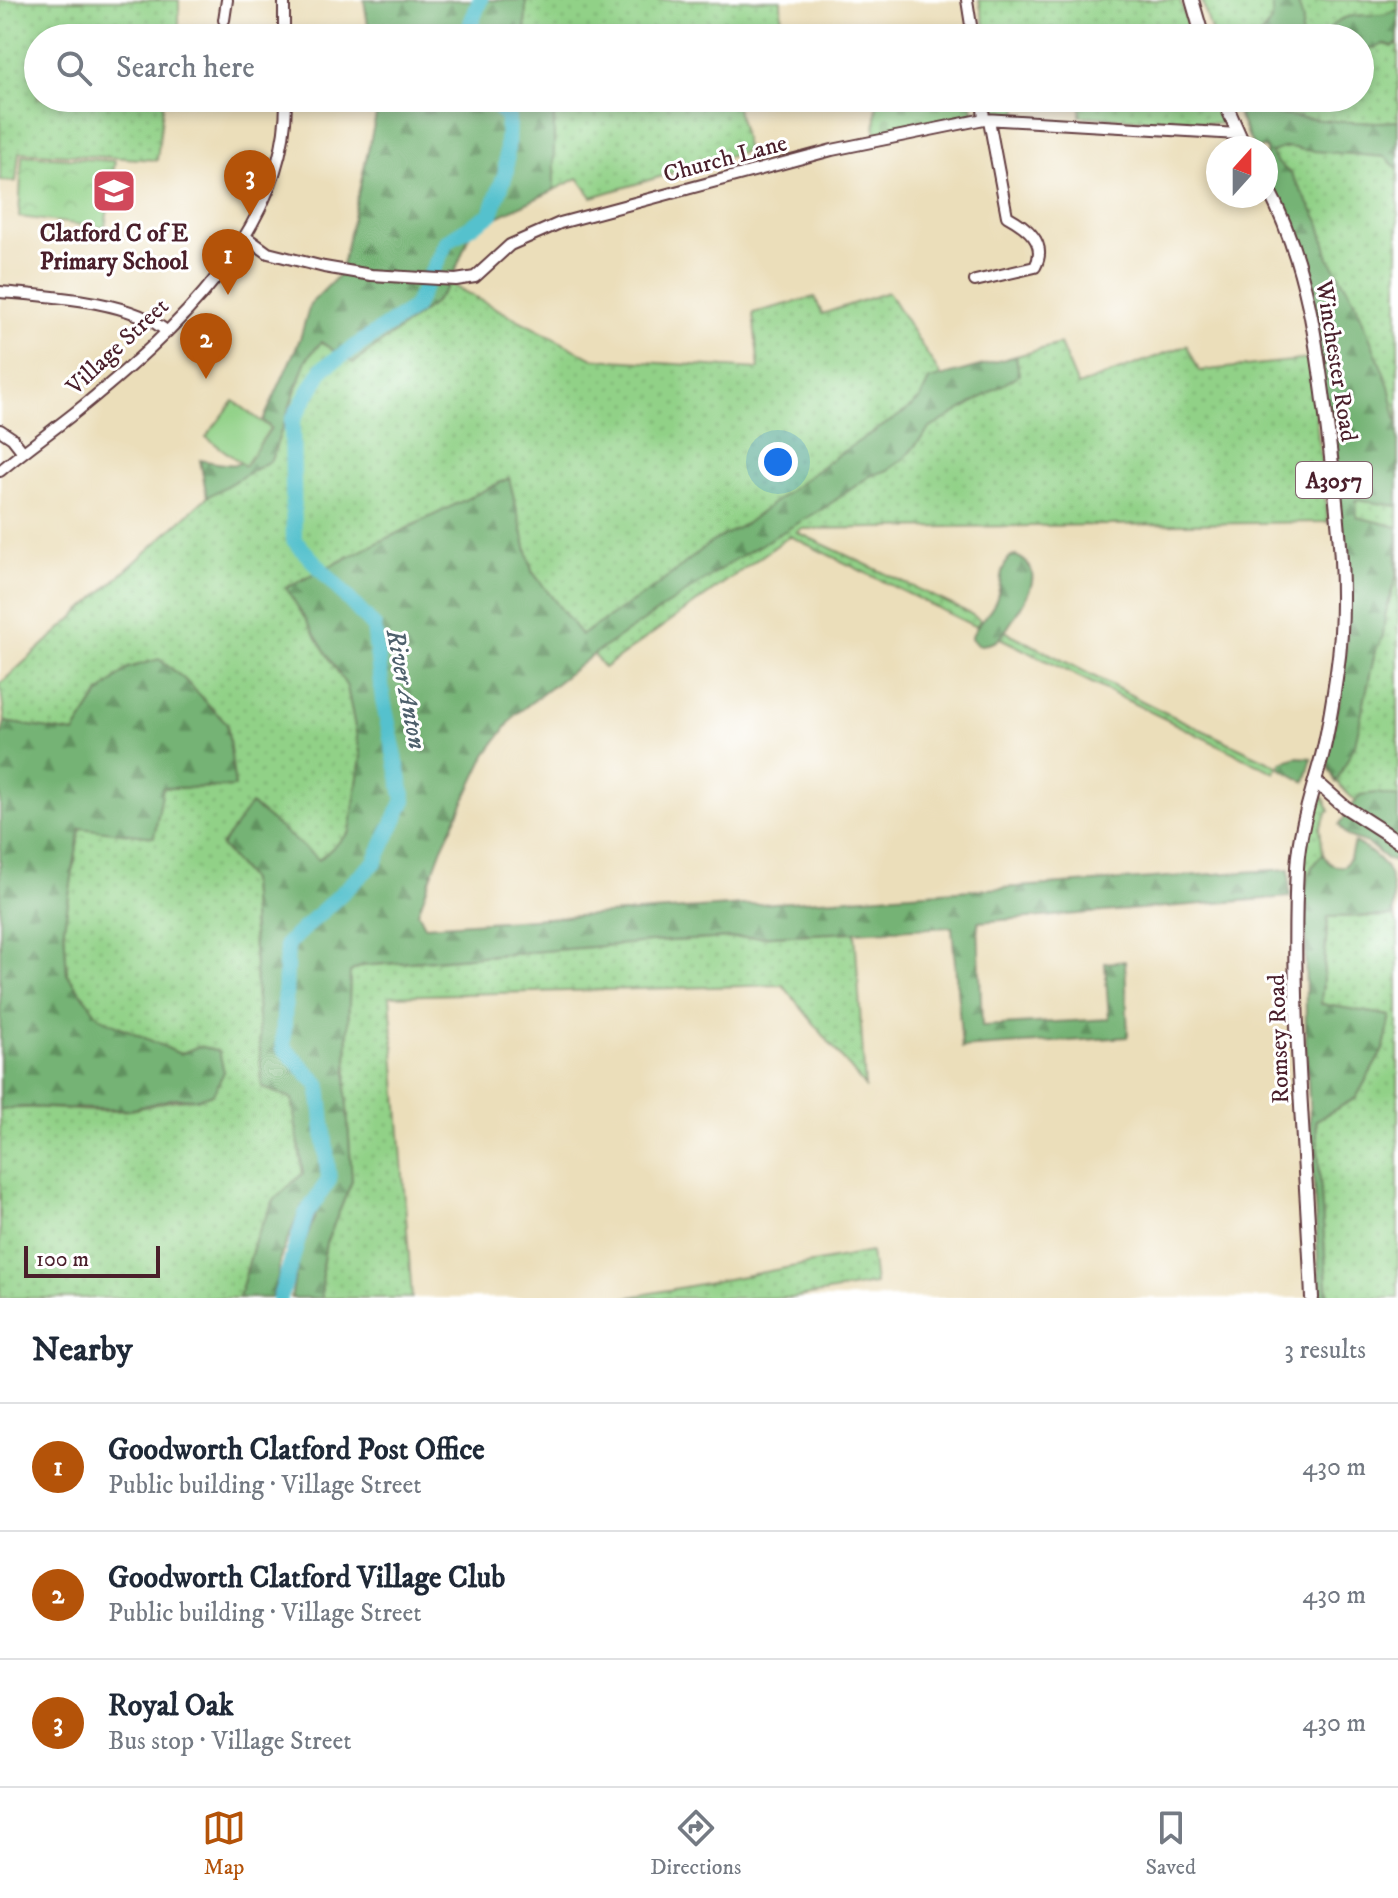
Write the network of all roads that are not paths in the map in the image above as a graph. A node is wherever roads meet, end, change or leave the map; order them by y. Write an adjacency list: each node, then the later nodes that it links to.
1 (227, 0): 5 (street)
2 (284, 0): 6 (street)
3 (967, 0): 7 (street)
4 (1192, 0): 8 (main road)
5 (224, 20)
6 (284, 24)
7 (971, 24)
8 (1199, 24)
9 (285, 112): 15 (street, Village Street)
10 (985, 112): 12 (street)
11 (1229, 112): 13 (main road)
12 (986, 119): 13 (street, Church Lane); 15 (street, Church Lane); 16 (street)
13 (1238, 134)
14 (1276, 208): 22 (main road, Winchester Road / A3057)
15 (246, 237): 18 (street, Village Street)
16 (975, 281)
17 (0, 292): 18 (street)
18 (167, 332): 20 (street, Village Street)
19 (0, 430): 20 (street)
20 (23, 452): 21 (street, Village Street)
21 (0, 471)
22 (1315, 781): 23 (main road); 24 (main road, Romsey Road / A3057)
23 (1398, 841)
24 (1312, 1298)

